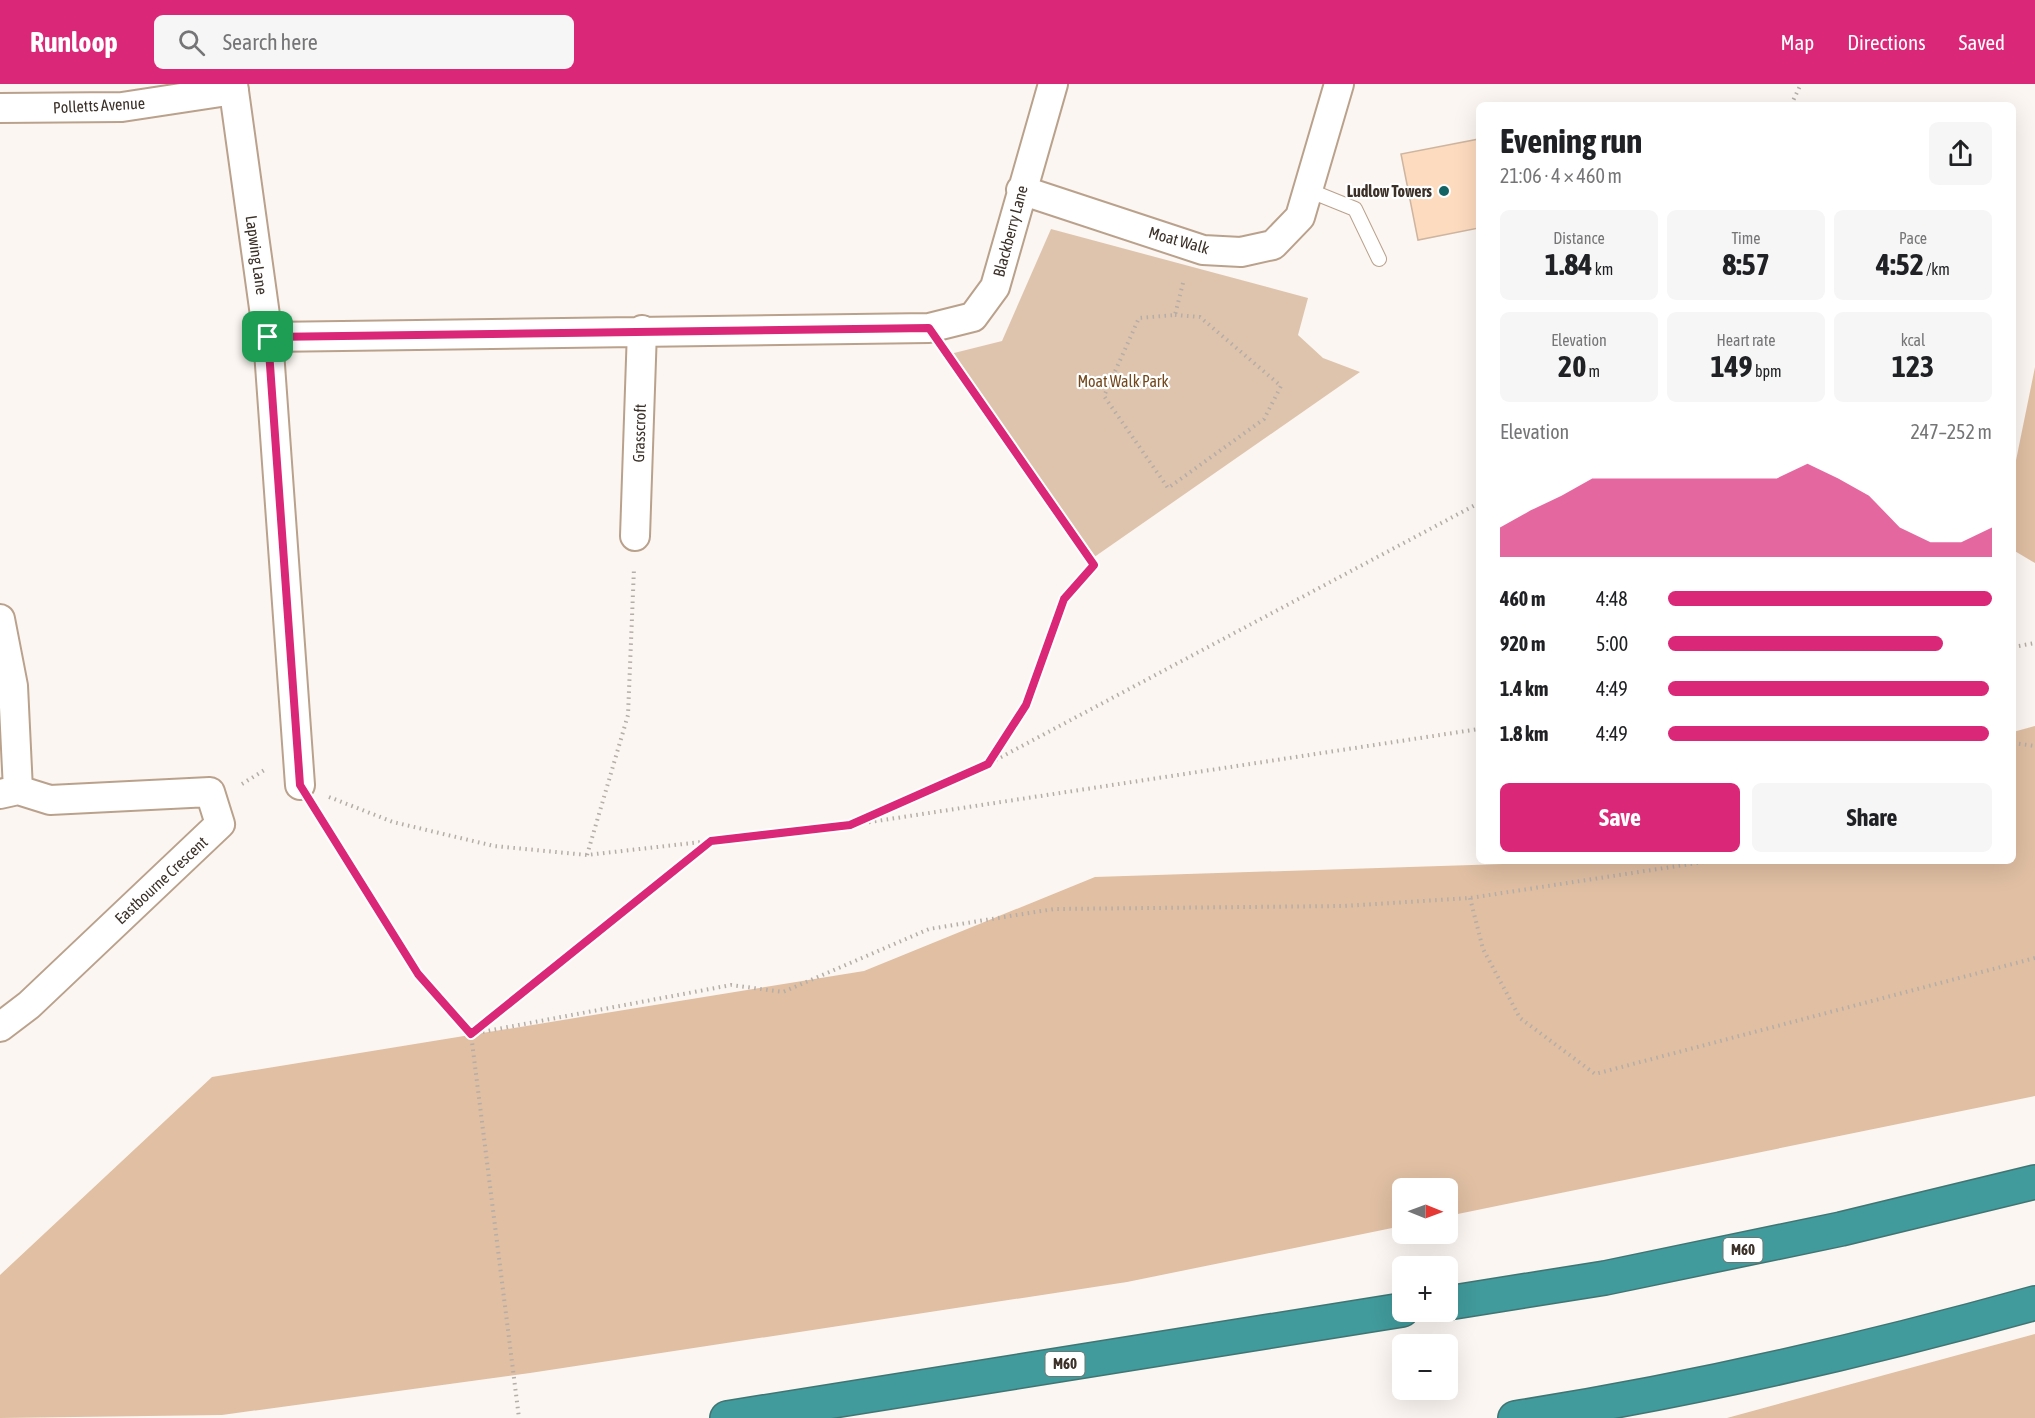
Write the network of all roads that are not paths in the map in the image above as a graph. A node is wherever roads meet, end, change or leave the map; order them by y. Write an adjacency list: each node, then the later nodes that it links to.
1 (1053, 84): 5 (street, Blackberry Lane)
2 (1339, 84): 6 (street, Moat Walk)
3 (234, 87): 4 (street, Polletts Avenue); 9 (street, Lapwing Lane)
4 (0, 108)
5 (1021, 190): 6 (street, Moat Walk); 8 (street, Blackberry Lane)
6 (1308, 190): 7 (lane)
7 (1379, 259)
8 (642, 330): 9 (street, Blackberry Lane); 10 (street, Grasscroft)
9 (268, 337): 12 (street, Lapwing Lane)
10 (635, 536)
11 (0, 619): 13 (street)
12 (300, 785)
13 (9, 792): 14 (street, Eastbourne Crescent)
14 (0, 1027)
15 (2035, 1182): 16 (highway, M60)
16 (1458, 1301)
17 (2035, 1303): 20 (highway)
18 (1392, 1312): 19 (highway, M60)
19 (727, 1418)
20 (1515, 1418)

